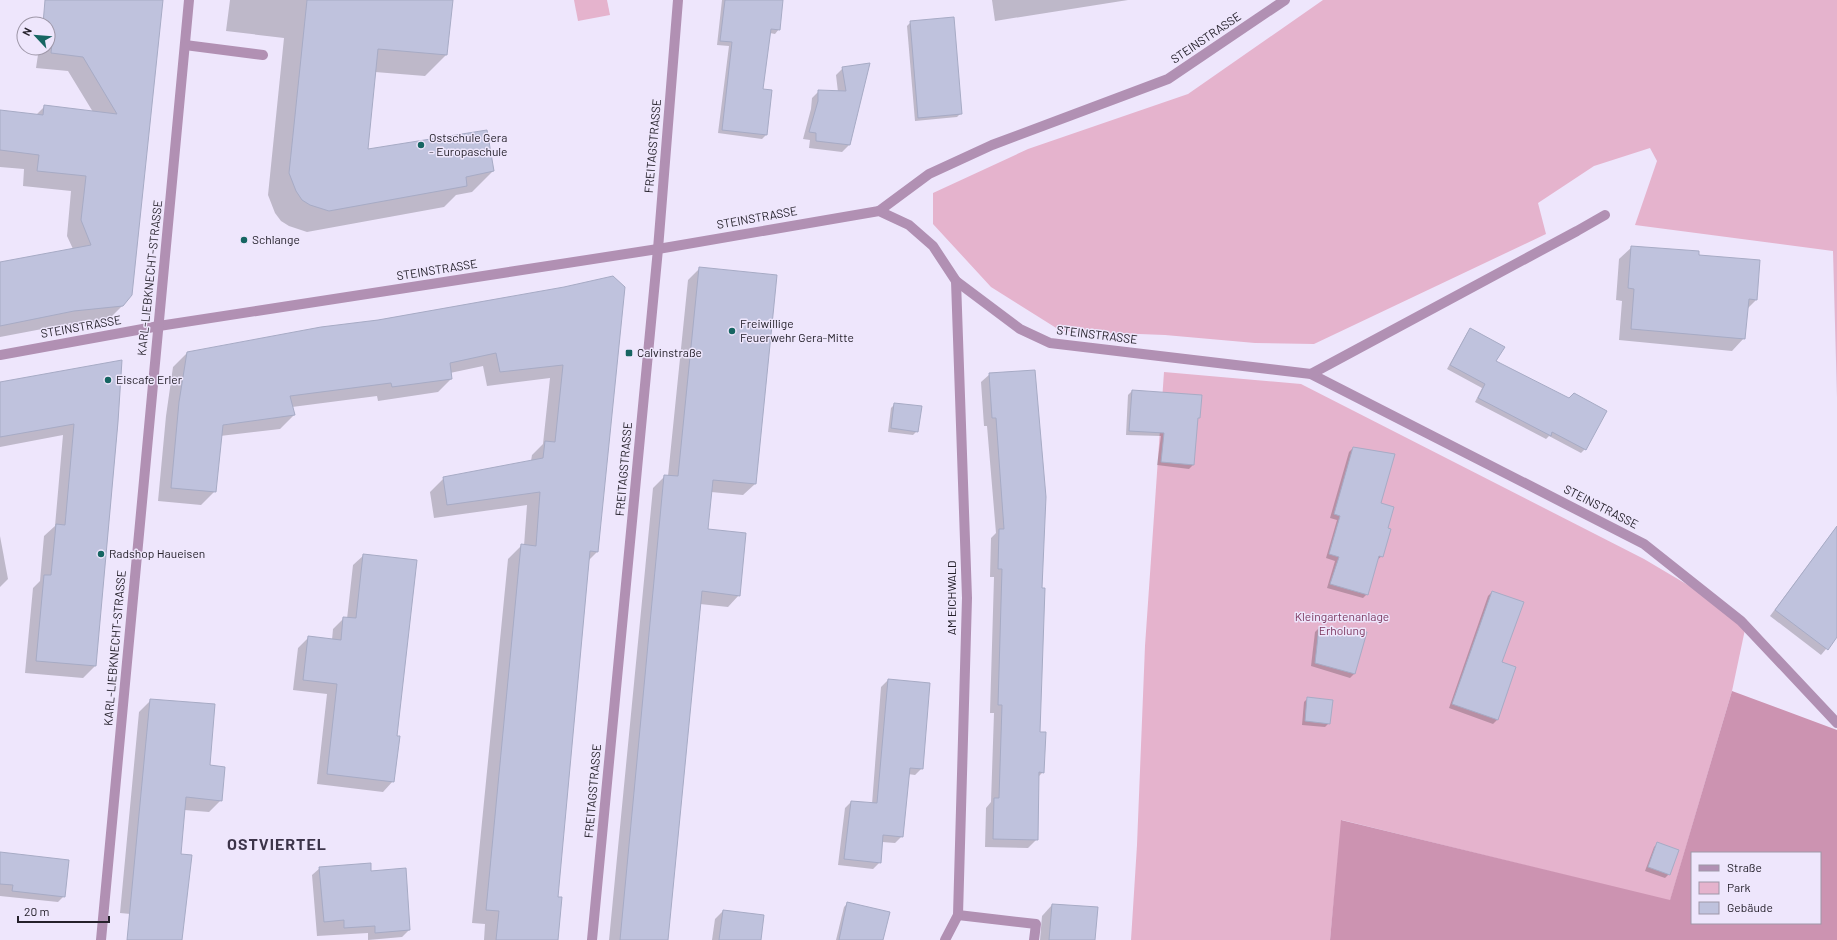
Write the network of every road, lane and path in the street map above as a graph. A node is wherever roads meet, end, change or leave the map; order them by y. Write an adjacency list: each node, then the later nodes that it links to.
1 (189, 0): 4 (street, KARL-LIEBKNECHT-STRASSE)
2 (678, 0): 8 (street, FREITAGSTRASSE)
3 (1285, 0): 6 (street, STEINSTRASSE)
4 (185, 45): 5 (street); 10 (street, KARL-LIEBKNECHT-STRASSE)
5 (263, 54)
6 (878, 211): 8 (street, STEINSTRASSE); 9 (street, STEINSTRASSE)
7 (1605, 215): 12 (street)
8 (658, 249): 10 (street, STEINSTRASSE); 16 (street, FREITAGSTRASSE)
9 (956, 281): 12 (street, STEINSTRASSE); 14 (street, AM EICHWALD)
10 (158, 326): 11 (street, STEINSTRASSE); 15 (street, KARL-LIEBKNECHT-STRASSE)
11 (0, 355)
12 (1311, 374): 13 (street, STEINSTRASSE)
13 (1837, 723)
14 (958, 915): 17 (street, AM EICHWALD); 18 (street)
15 (101, 940)
16 (592, 940)
17 (945, 940)
18 (1034, 940)

